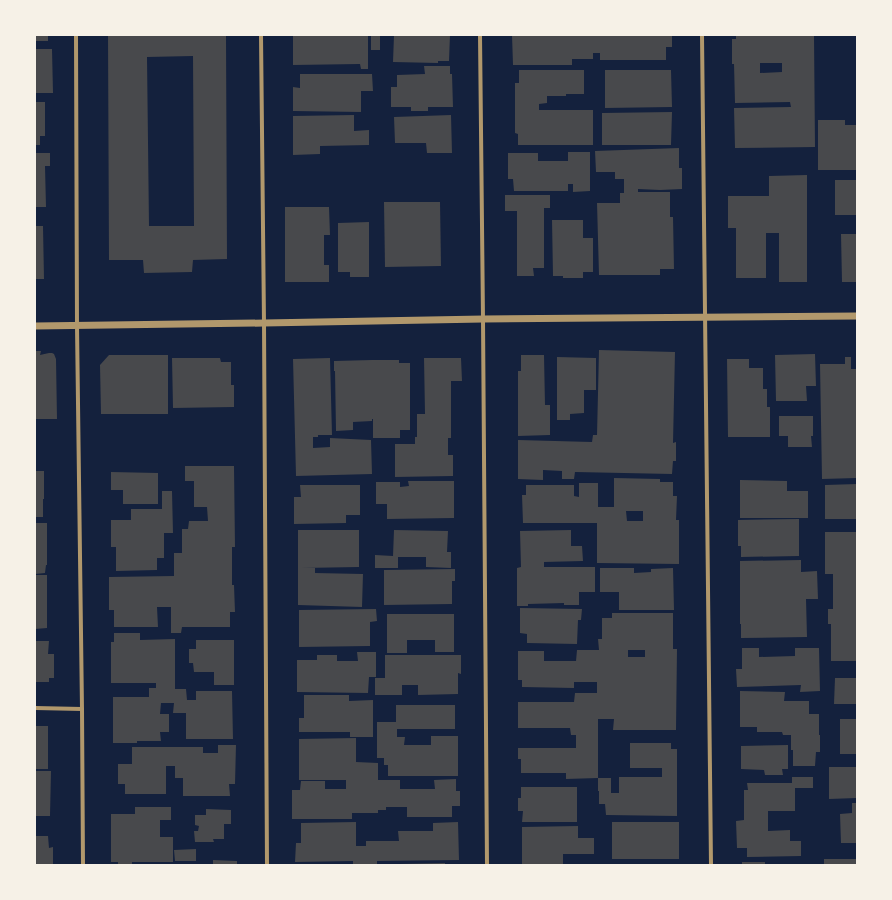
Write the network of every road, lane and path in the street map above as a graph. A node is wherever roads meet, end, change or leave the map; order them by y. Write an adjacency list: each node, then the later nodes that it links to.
1 (76, 35): 10 (street)
2 (261, 35): 8 (street)
3 (480, 35): 7 (street)
4 (702, 35): 6 (street)
5 (857, 316): 6 (street)
6 (705, 318): 7 (street); 16 (street)
7 (483, 319): 8 (street); 15 (street)
8 (264, 323): 10 (street); 14 (street)
9 (35, 326): 10 (street)
10 (77, 326): 12 (street)
11 (35, 708): 12 (street)
12 (82, 709): 13 (street)
13 (83, 865)
14 (267, 865)
15 (487, 865)
16 (711, 865)

